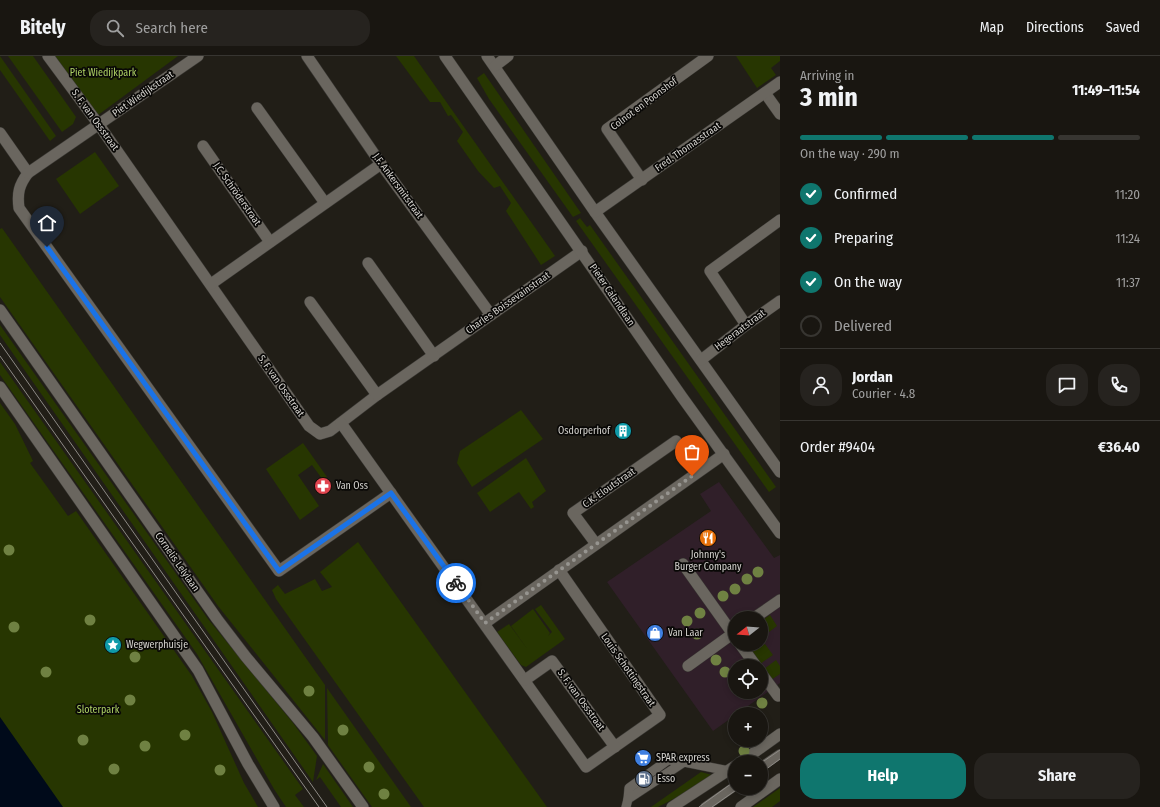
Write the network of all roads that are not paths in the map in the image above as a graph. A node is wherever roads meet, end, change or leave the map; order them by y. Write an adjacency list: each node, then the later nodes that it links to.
1 (48, 56): 13 (street, S. F. van Ossstraat)
2 (198, 56): 13 (street, Piet Wiedijkstraat)
3 (307, 56): 16 (street, J.F. Ankersmitstraat)
4 (445, 56): 23 (street, Pieter Calandlaan)
5 (487, 56): 8 (street)
6 (508, 56): 8 (street)
7 (708, 56): 18 (street, Colnot en Poonshof)
8 (495, 66): 20 (street)
9 (780, 82): 10 (street, Fred. Thomasstraat)
10 (765, 93): 12 (street); 18 (street, Fred. Thomasstraat)
11 (257, 108): 19 (street)
12 (780, 114)
13 (99, 125): 17 (street, Piet Wiedijkstraat); 25 (street, S. F. van Ossstraat)
14 (0, 133): 17 (street)
15 (203, 146): 22 (street, J.C. Schröderstraat)
16 (381, 164): 19 (street); 29 (street, J.F. Ankersmitstraat)
17 (28, 173): 39 (street)
18 (642, 180): 20 (street, Fred. Thomasstraat)
19 (325, 203): 22 (street)
20 (595, 212): 32 (street)
21 (780, 220): 30 (street)
22 (270, 242): 25 (street)
23 (582, 251): 29 (street, Charles Boissevainstraat); 37 (street, Pieter Calandlaan)
24 (368, 262): 31 (street)
25 (211, 284): 35 (street, S. F. van Ossstraat)
26 (310, 302): 34 (street)
27 (780, 302): 30 (street, Hegeraatstraat)
28 (0, 310): 65 (street, Cornelis Lelylaan)
29 (491, 315): 31 (street, Charles Boissevainstraat)
30 (746, 325): 32 (street, Hegeraatstraat)
31 (434, 356): 34 (street, Charles Boissevainstraat)
32 (701, 360): 38 (street)
33 (0, 387): 64 (street)
34 (377, 395): 35 (street, Charles Boissevainstraat)
35 (341, 423): 39 (street)
36 (676, 441): 41 (street, C.K. Eloutstraat)
37 (724, 454): 40 (street, Pieter Calandlaan); 41 (street)
38 (780, 472)
39 (391, 493): 46 (street)
40 (779, 529)
41 (596, 544): 43 (street)
42 (683, 564): 47 (street)
43 (559, 570): 46 (street); 54 (street, Louis Schottingstraat)
44 (780, 600): 45 (street)
45 (764, 611)
46 (485, 623): 50 (street)
47 (728, 626)
48 (728, 638): 49 (street)
49 (688, 666)
50 (525, 680): 54 (street, S. F. van Ossstraat); 54 (street, Louis Schottingstraat)
51 (768, 682): 52 (street)
52 (778, 696)
53 (780, 734): 56 (street)
54 (615, 747)
55 (780, 754): 58 (lane)
56 (751, 755)
57 (684, 762): 59 (lane); 63 (lane); 63 (lane)
58 (768, 762)
59 (728, 768)
60 (728, 771): 66 (street)
61 (780, 779): 68 (street)
62 (728, 791): 67 (lane)
63 (627, 803)
64 (274, 807)
65 (363, 807)
66 (672, 807)
67 (705, 807)
68 (741, 807)

